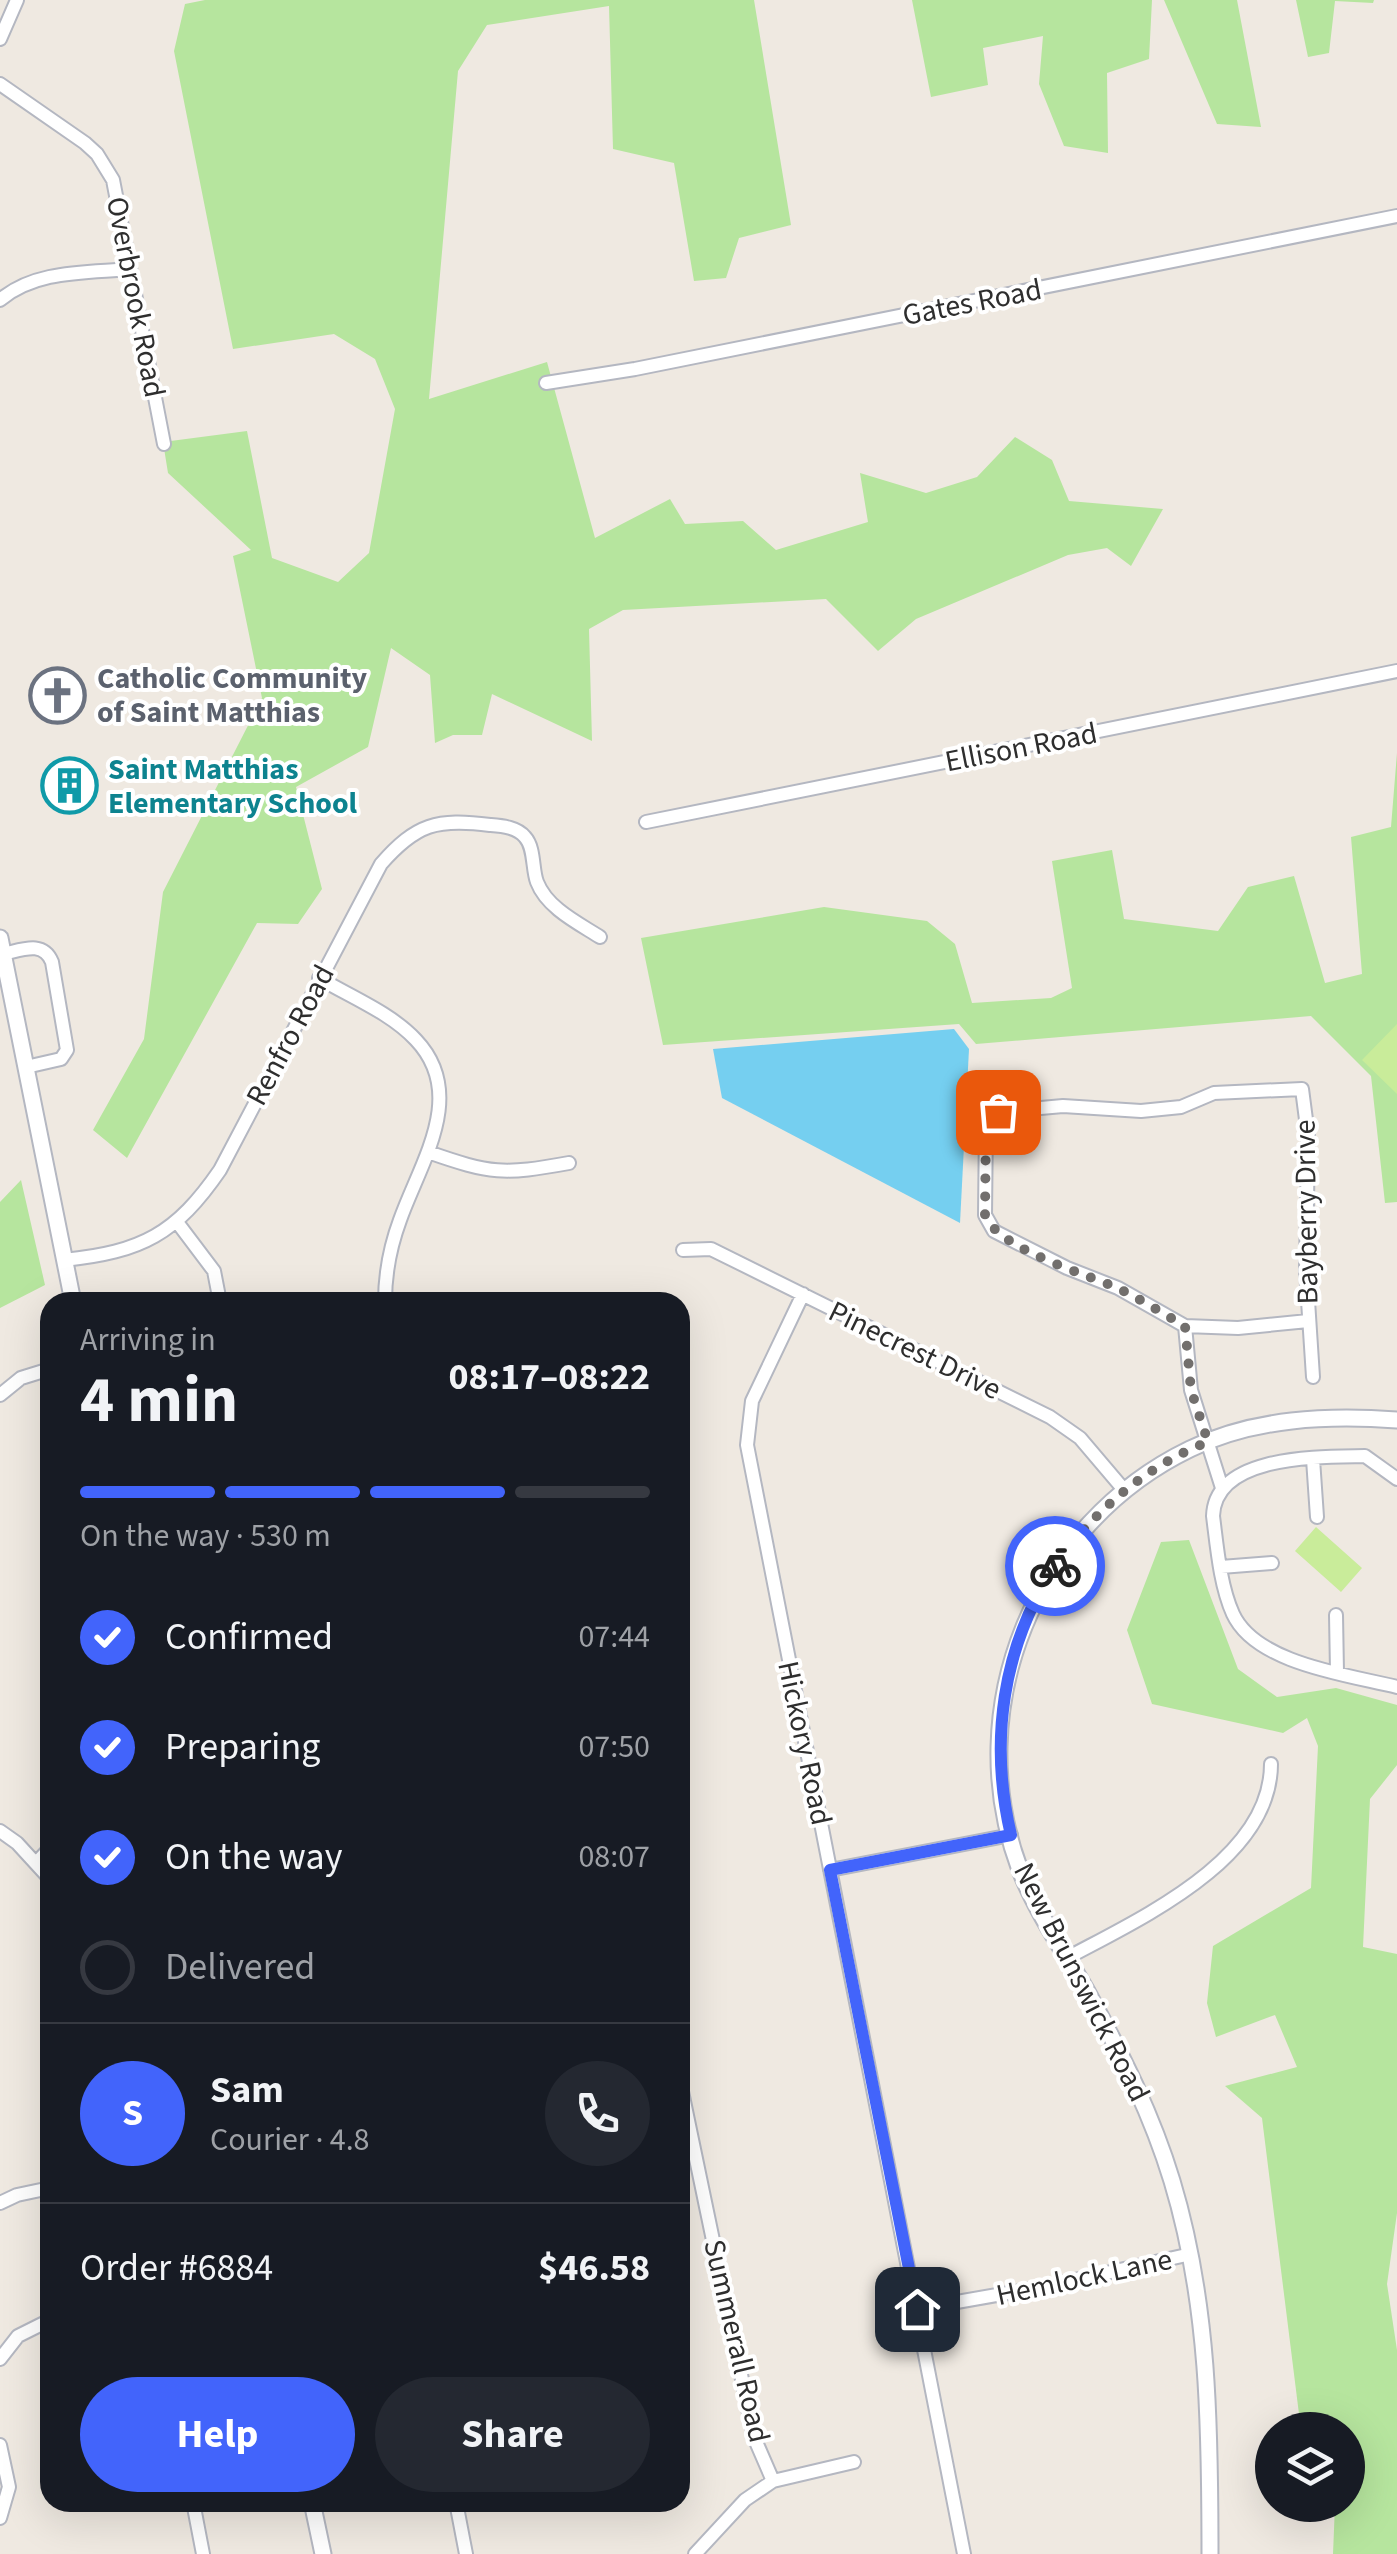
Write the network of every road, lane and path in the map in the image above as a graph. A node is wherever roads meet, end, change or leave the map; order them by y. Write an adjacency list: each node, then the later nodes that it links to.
1 (17, 0): 2 (street)
2 (0, 39)
3 (0, 84): 5 (street, Overbrook Road)
4 (1397, 216): 7 (street, Gates Road)
5 (130, 270): 6 (street); 8 (street, Overbrook Road)
6 (0, 300)
7 (546, 383)
8 (164, 444)
9 (1397, 671): 10 (street, Ellison Road)
10 (646, 822)
11 (600, 937): 13 (street, Renfro Road)
12 (2, 946): 14 (street); 14 (street)
13 (319, 978): 15 (street); 17 (street, Renfro Road)
14 (26, 1067): 19 (street)
15 (428, 1152): 16 (street); 22 (street)
16 (569, 1163)
17 (177, 1222): 19 (street, Renfro Road); 21 (street)
18 (683, 1250): 23 (street, Pinecrest Drive)
19 (64, 1260): 20 (street)
20 (71, 1292)
21 (218, 1292)
22 (386, 1292)
23 (803, 1294): 34 (street, Pinecrest Drive); 47 (street, Hickory Road)
24 (1308, 1321): 25 (street, Bayberry Drive); 25 (street, Bayberry Drive); 27 (street)
25 (1185, 1326): 30 (street)
26 (40, 1372): 28 (street)
27 (1313, 1377)
28 (0, 1395)
29 (1397, 1420): 30 (street, New Brunswick Road)
30 (1208, 1442): 33 (street); 34 (street, New Brunswick Road)
31 (1312, 1460): 32 (street); 33 (street); 35 (street)
32 (1397, 1480)
33 (1222, 1488): 37 (street)
34 (1125, 1491): 43 (street, New Brunswick Road)
35 (1317, 1517)
36 (1272, 1562): 37 (street)
37 (1221, 1567): 39 (street)
38 (1336, 1614): 39 (street)
39 (1337, 1672): 40 (street)
40 (1397, 1687)
41 (1271, 1764): 48 (street)
42 (0, 1831): 45 (street)
43 (1011, 1835): 47 (street); 48 (street, New Brunswick Road)
44 (40, 1859): 45 (street)
45 (37, 1862): 46 (street)
46 (40, 1866)
47 (830, 1870): 53 (street, Hickory Road)
48 (1067, 1958): 52 (street, New Brunswick Road)
49 (690, 2130): 58 (street, Summerall Road)
50 (40, 2190): 51 (street)
51 (0, 2203)
52 (1192, 2254): 53 (street, Hemlock Lane); 68 (street, New Brunswick Road)
53 (917, 2309): 67 (street, Hickory Road)
54 (40, 2325): 55 (street)
55 (0, 2359)
56 (0, 2446): 62 (street)
57 (854, 2462): 58 (street)
58 (773, 2480): 63 (street)
59 (194, 2512): 64 (street)
60 (314, 2512): 65 (street)
61 (458, 2512): 66 (street)
62 (0, 2518)
63 (703, 2551)
64 (203, 2554)
65 (323, 2554)
66 (466, 2554)
67 (964, 2554)
68 (1210, 2554)

